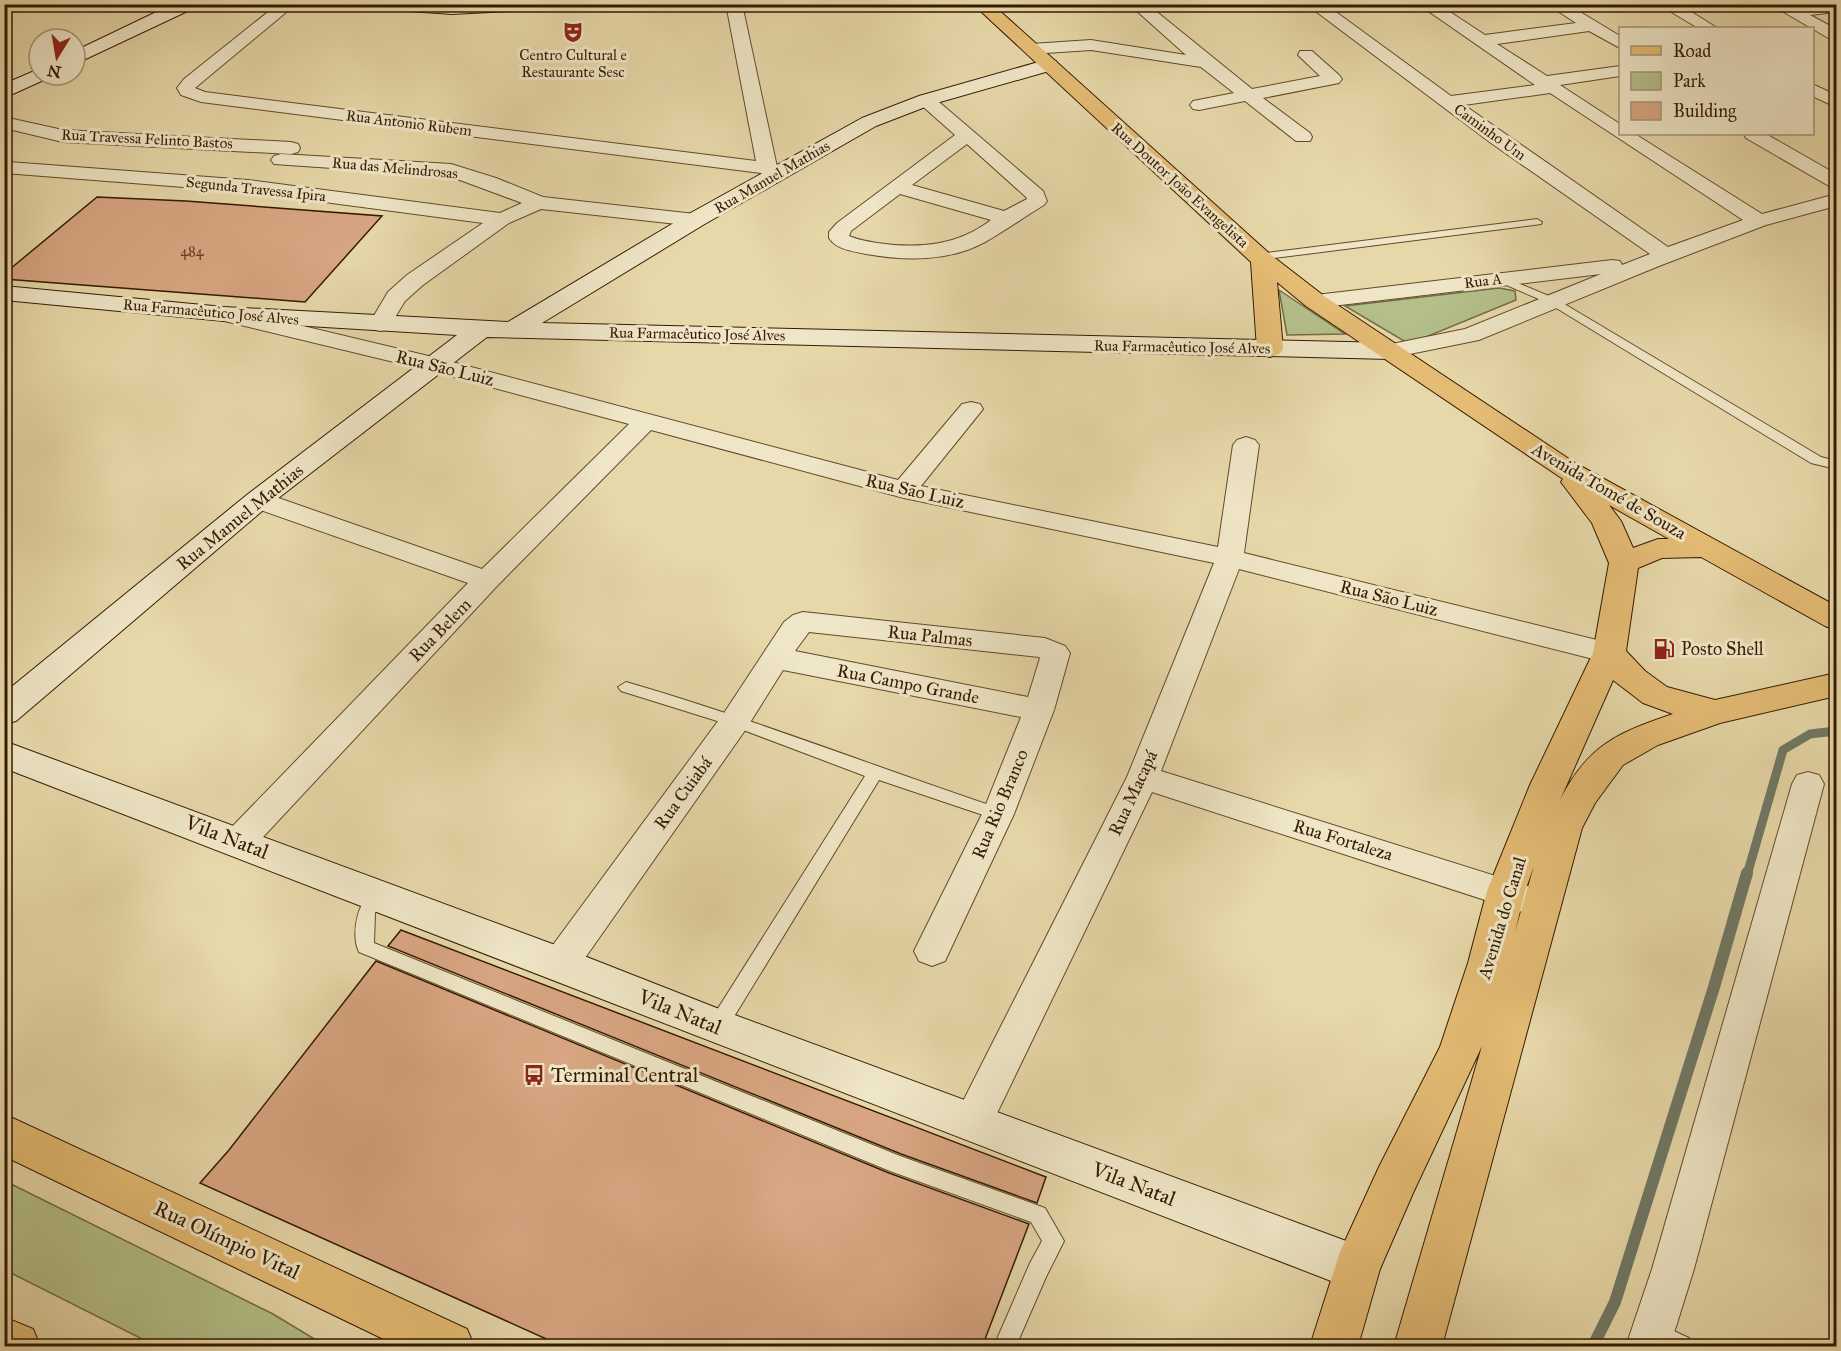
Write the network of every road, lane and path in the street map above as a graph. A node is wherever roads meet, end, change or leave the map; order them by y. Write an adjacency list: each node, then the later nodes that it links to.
1 (19, 4): 15 (street)
2 (188, 4): 25 (street)
3 (288, 4): 39 (street, Rua Antonio Rubem)
4 (549, 4): 13 (street)
5 (734, 4): 49 (street)
6 (981, 4): 24 (main road, Rua Doutor João Evangelista)
7 (1137, 4): 27 (street)
8 (1314, 4): 36 (street, Caminho Um)
9 (1426, 4): 20 (street)
10 (1555, 4): 17 (street)
11 (1666, 4): 18 (street)
12 (1778, 4): 16 (street)
13 (388, 5)
14 (1836, 7): 16 (street)
15 (4, 9)
16 (1793, 12): 19 (street)
17 (1591, 26): 20 (street); 22 (street)
18 (1707, 27)
19 (1836, 35)
20 (1480, 41): 31 (street)
21 (1836, 41): 23 (street)
22 (1619, 42)
23 (1814, 44)
24 (1031, 48): 27 (street); 28 (main road, Rua Doutor João Evangelista)
25 (87, 52)
26 (1306, 55): 34 (street)
27 (1206, 63): 34 (street)
28 (1049, 65): 35 (street, Rua Manuel Mathias); 60 (main road, Rua Doutor João Evangelista)
29 (1619, 71): 31 (street)
30 (27, 81): 33 (street)
31 (1547, 85): 36 (street); 41 (street)
32 (1814, 90): 37 (street)
33 (4, 92)
34 (1251, 97): 38 (street); 46 (street)
35 (926, 100): 42 (street); 49 (street, Rua Manuel Mathias)
36 (1448, 102): 61 (street, Caminho Um)
37 (1836, 102)
38 (1199, 105)
39 (329, 114): 47 (street); 49 (street, Rua Antonio Rubem)
40 (4, 122): 45 (street, Rua Travessa Felinto Bastos)
41 (1619, 131)
42 (967, 135): 52 (street); 55 (street)
43 (1625, 135): 58 (street)
44 (1755, 135): 50 (street)
45 (63, 136): 47 (street, Rua Travessa Felinto Bastos); 48 (street)
46 (1303, 138)
47 (286, 154): 51 (street); 54 (street, Rua das Melindrosas)
48 (7, 169): 51 (street, Segunda Travessa Ipira)
49 (770, 172): 57 (street, Rua Manuel Mathias)
50 (1836, 182)
51 (248, 186): 56 (street, Segunda Travessa Ipira)
52 (897, 187): 55 (street); 55 (street)
53 (1836, 200): 58 (street, Rua A)
54 (539, 203): 56 (street, Rua das Melindrosas); 57 (street, Rua das Melindrosas)
55 (1006, 218)
56 (502, 219): 67 (street, Rua das Melindrosas)
57 (695, 220): 69 (street, Rua Manuel Mathias)
58 (1760, 221): 61 (street, Rua A)
59 (1537, 222): 60 (lane)
60 (1261, 258): 64 (main road, Rua Doutor João Evangelista); 70 (main road)
61 (1659, 259): 62 (street, Rua A); 65 (street, Rua A)
62 (1501, 279): 64 (street, Rua A); 65 (lane)
63 (4, 293): 66 (street, Rua Farmacêutico José Alves)
64 (1315, 301): 71 (main road, Rua Doutor João Evangelista)
65 (1552, 301): 71 (street, Rua A); 76 (lane)
66 (224, 314): 67 (street, Rua Farmacêutico José Alves); 72 (street, Rua São Luiz)
67 (380, 324): 68 (street, Rua Farmacêutico José Alves)
68 (481, 329): 69 (street, Rua Farmacêutico José Alves); 72 (street, Rua Manuel Mathias)
69 (513, 330): 70 (street, Rua Farmacêutico José Alves)
70 (1270, 349): 71 (street, Rua Farmacêutico José Alves)
71 (1390, 351): 77 (main road, Avenida Tomé de Souza)
72 (433, 364): 74 (street, Rua São Luiz); 79 (street, Rua Manuel Mathias)
73 (971, 409): 78 (street)
74 (645, 422): 78 (street, Rua São Luiz); 83 (street, Rua Belem)
75 (1246, 445): 81 (street, Rua Macapá)
76 (1836, 465)
77 (1565, 469): 80 (main road, Avenida Tomé de Souza); 82 (main road)
78 (904, 490): 81 (street, Rua São Luiz)
79 (258, 500): 83 (street); 92 (street, Rua Manuel Mathias)
80 (1705, 547): 82 (main road); 84 (main road, Avenida Tomé de Souza)
81 (1230, 558): 87 (street, Rua São Luiz); 97 (street, Rua Macapá)
82 (1624, 563): 87 (main road, Avenida do Canal)
83 (487, 580): 100 (street, Rua Belem)
84 (1836, 619)
85 (803, 622): 86 (street, Rua Palmas); 88 (street, Rua Cuiabá)
86 (1055, 653): 91 (street, Rua Rio Branco)
87 (1610, 653): 93 (main road); 102 (main road, Avenida do Canal)
88 (776, 658): 91 (street, Rua Campo Grande); 94 (street, Rua Cuiabá)
89 (1836, 685): 93 (main road, Avenida do Canal)
90 (626, 687): 94 (lane)
91 (1039, 710): 99 (street, Rua Rio Branco)
92 (4, 712)
93 (1714, 712): 102 (main road, Avenida do Canal)
94 (735, 721): 96 (lane); 104 (street, Rua Cuiabá)
95 (4, 754): 100 (street, Vila Natal)
96 (875, 773): 99 (lane); 105 (lane)
97 (1143, 777): 102 (street, Rua Fortaleza); 106 (street, Rua Macapá)
98 (1808, 784): 110 (street)
99 (998, 814): 103 (street, Rua Rio Branco)
100 (239, 841): 101 (street, Vila Natal)
101 (378, 895): 104 (street, Vila Natal); 113 (lane)
102 (1524, 898): 108 (main road, Avenida do Canal); 115 (main road, Avenida do Canal)
103 (932, 951)
104 (560, 964): 105 (street, Vila Natal)
105 (717, 1027): 106 (street, Vila Natal)
106 (972, 1123): 108 (street, Vila Natal)
107 (4, 1134): 112 (main road, Rua Olímpio Vital)
108 (1357, 1268): 114 (main road, Avenida do Canal)
109 (4, 1341): 111 (main road)
110 (1661, 1342)
111 (16, 1347)
112 (450, 1347)
113 (1005, 1347)
114 (1334, 1347)
115 (1418, 1347)

